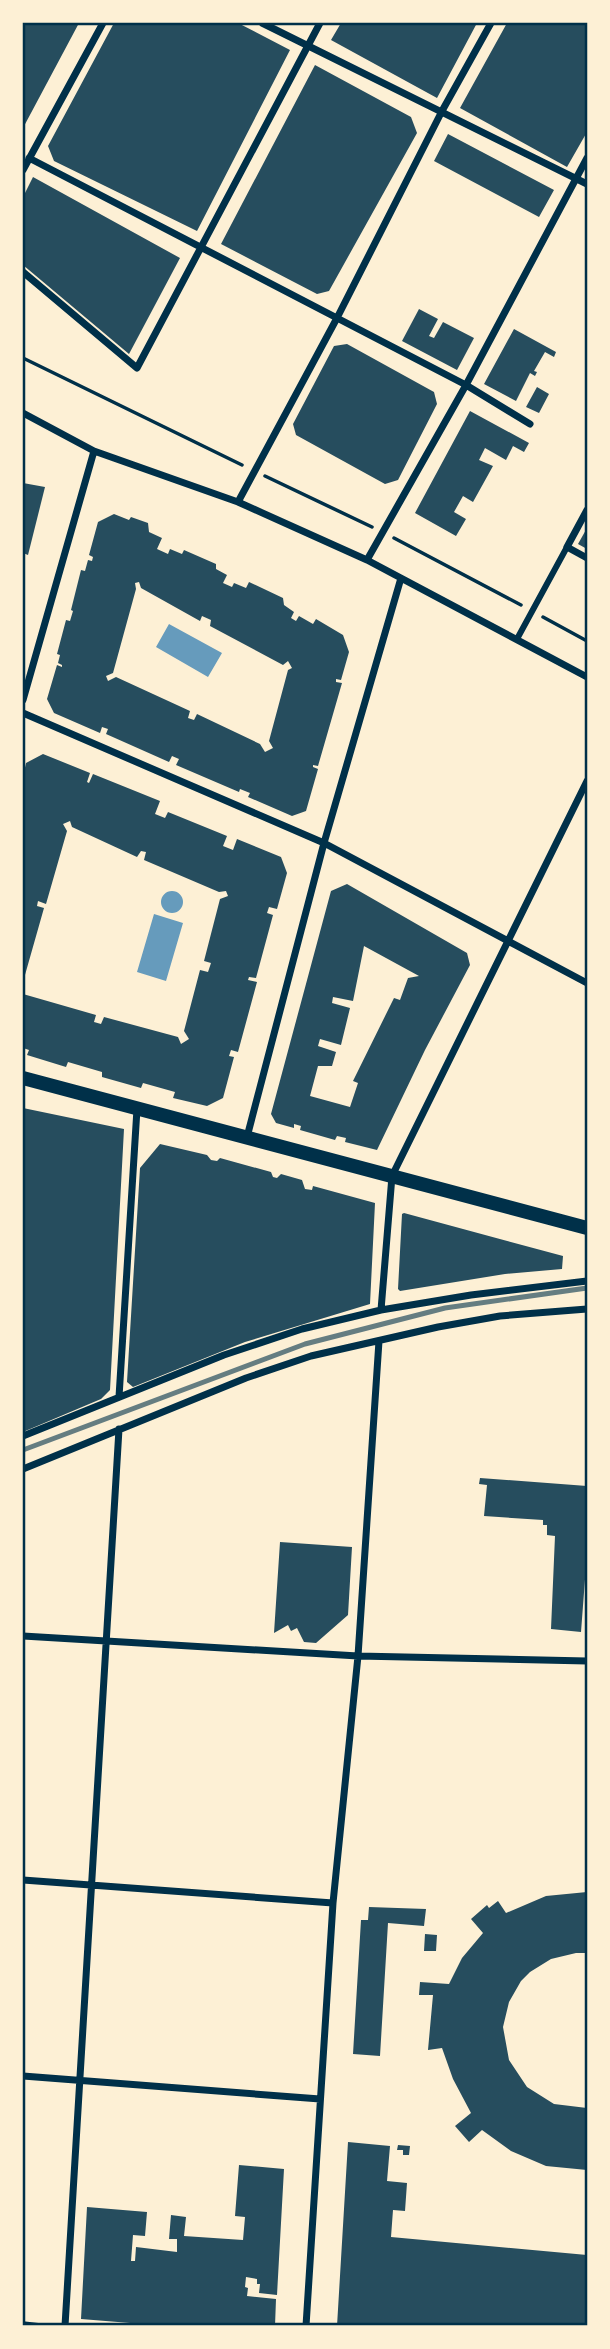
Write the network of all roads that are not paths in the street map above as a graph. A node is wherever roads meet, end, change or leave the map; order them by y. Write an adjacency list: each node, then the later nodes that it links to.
1 (103, 23): 7 (street)
2 (262, 23): 5 (street)
3 (320, 23): 5 (street)
4 (491, 23): 6 (street)
5 (308, 45): 6 (street); 12 (street)
6 (443, 111): 10 (street); 14 (street)
7 (29, 158): 9 (street); 12 (street)
8 (587, 158): 10 (street)
9 (23, 170)
10 (576, 178): 11 (street); 15 (street)
11 (587, 184)
12 (202, 248): 13 (street); 14 (street)
13 (23, 272)
14 (337, 318): 15 (street); 19 (street)
15 (466, 385): 17 (street); 23 (street)
16 (23, 413): 18 (street)
17 (530, 424)
18 (94, 451): 19 (street); 27 (street)
19 (238, 502): 23 (street)
20 (587, 510): 21 (street)
21 (567, 547): 22 (street); 25 (street)
22 (587, 558)
23 (367, 560): 24 (street)
24 (401, 578): 25 (street); 30 (street)
25 (517, 639): 26 (street)
26 (587, 677)
27 (23, 700)
28 (23, 713): 30 (street)
29 (587, 781): 31 (street)
30 (324, 843): 31 (street); 35 (street)
31 (509, 940): 32 (street); 36 (street)
32 (587, 983)
33 (23, 1078): 34 (main road)
34 (137, 1109): 35 (main road); 42 (street)
35 (247, 1138): 36 (main road)
36 (392, 1176): 37 (main road); 40 (street)
37 (587, 1228)
38 (587, 1281): 40 (street)
39 (587, 1309): 41 (street)
40 (382, 1310): 42 (street)
41 (379, 1342): 43 (street); 48 (street)
42 (119, 1397): 44 (street)
43 (119, 1429): 45 (street); 47 (street)
44 (23, 1436)
45 (23, 1469)
46 (23, 1636): 47 (street)
47 (106, 1642): 48 (street); 51 (street)
48 (358, 1656): 49 (street); 52 (street)
49 (587, 1661)
50 (23, 1880): 51 (street)
51 (91, 1884): 52 (street); 54 (street)
52 (333, 1903): 55 (street)
53 (23, 2076): 54 (street)
54 (80, 2081): 55 (street); 56 (street)
55 (320, 2099): 57 (street)
56 (65, 2326)
57 (306, 2326)

